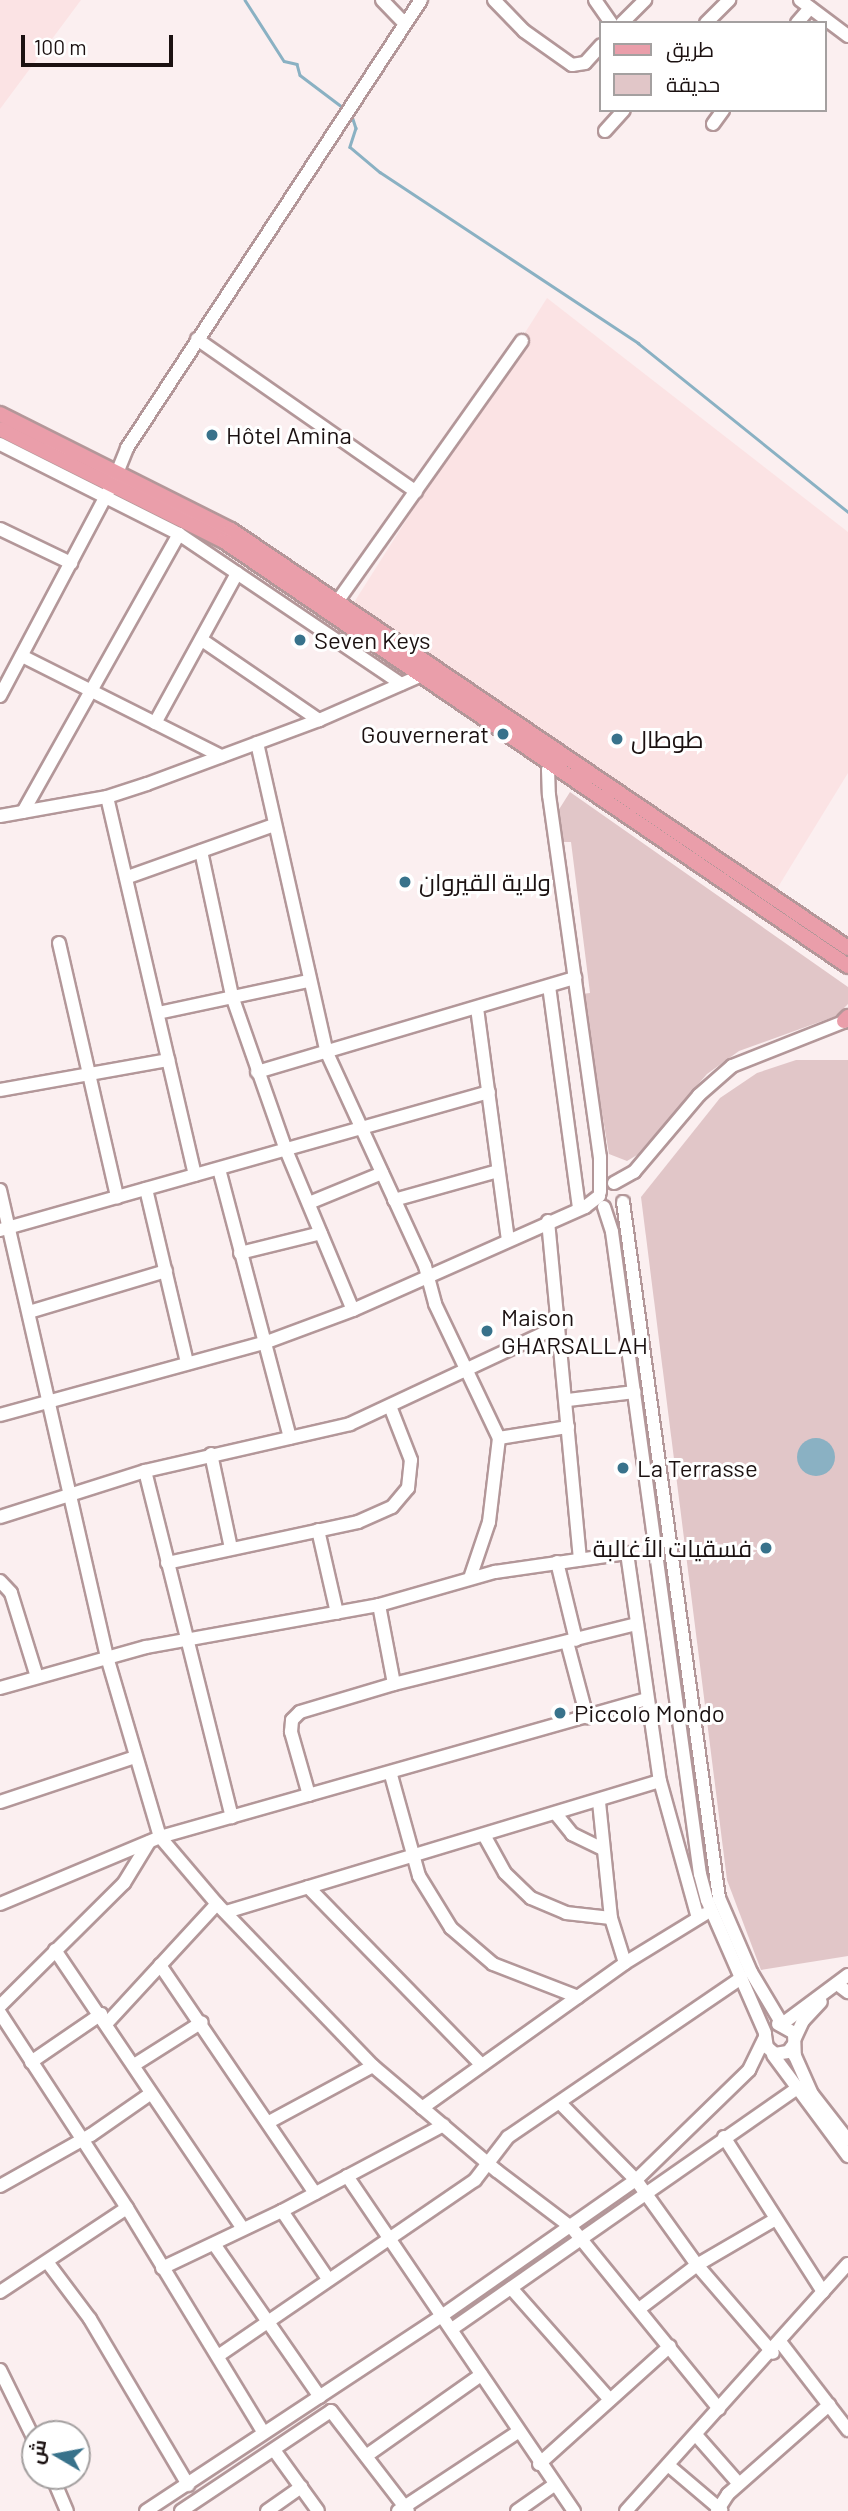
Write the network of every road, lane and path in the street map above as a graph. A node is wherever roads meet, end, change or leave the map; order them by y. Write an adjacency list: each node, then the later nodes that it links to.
1 (382, 0): 12 (street)
2 (421, 0): 12 (street)
3 (494, 0): 14 (street)
4 (595, 0): 8 (street)
5 (645, 0): 9 (street)
6 (729, 0): 10 (street)
7 (805, 4): 11 (street); 13 (street)
8 (610, 21)
9 (624, 21)
10 (708, 21)
11 (798, 21)
12 (405, 24): 19 (street)
13 (846, 31)
14 (600, 46)
15 (622, 112): 18 (street)
16 (722, 112): 17 (street)
17 (713, 124)
18 (605, 131)
19 (197, 340): 24 (street); 25 (street)
20 (522, 341): 25 (street)
21 (0, 414): 24 (main road)
22 (0, 429): 24 (main road)
23 (0, 444): 24 (street)
24 (113, 483): 27 (street); 28 (street); 30 (main road); 33 (main road)
25 (416, 492): 30 (street)
26 (0, 529): 28 (street)
27 (179, 534): 29 (street); 36 (street)
28 (71, 563): 32 (street)
29 (237, 573): 31 (street); 35 (street)
30 (337, 602): 34 (main road)
31 (202, 640): 38 (street); 39 (street)
32 (22, 656): 36 (street); 37 (street)
33 (422, 675): 34 (main road); 35 (street)
34 (443, 681): 42 (main road)
35 (401, 684): 38 (street)
36 (91, 691): 39 (street); 44 (street)
37 (0, 696)
38 (319, 720): 40 (street)
39 (155, 723): 41 (street)
40 (257, 743): 41 (street); 46 (street)
41 (221, 756): 43 (street)
42 (554, 757): 50 (main road); 51 (main road); 52 (street)
43 (107, 797): 44 (street); 48 (street)
44 (23, 812): 45 (street)
45 (0, 816)
46 (274, 825): 47 (street); 53 (street)
47 (201, 851): 48 (street); 55 (street)
48 (128, 877): 57 (street)
49 (59, 943): 62 (street)
50 (848, 947)
51 (848, 966)
52 (575, 978): 54 (street); 67 (street)
53 (309, 981): 55 (street); 59 (street)
54 (549, 986): 56 (street); 81 (street)
55 (232, 996): 57 (street); 61 (street)
56 (477, 1008): 59 (street); 64 (street)
57 (158, 1013): 60 (street)
58 (847, 1022): 68 (street)
59 (327, 1053): 61 (street); 65 (street)
60 (168, 1060): 62 (street); 72 (street)
61 (257, 1072): 66 (street)
62 (90, 1073): 63 (street); 76 (street)
63 (0, 1090)
64 (489, 1092): 65 (street); 70 (street)
65 (363, 1128): 66 (street); 71 (street)
66 (286, 1150): 69 (street); 80 (street)
67 (600, 1157): 73 (street); 78 (street)
68 (642, 1164): 73 (street); 79 (street)
69 (219, 1169): 72 (street); 86 (street)
70 (498, 1171): 77 (street); 85 (street)
71 (382, 1173): 77 (street); 80 (street)
72 (195, 1175): 74 (street)
73 (614, 1183): 78 (street); 79 (street)
74 (146, 1189): 76 (street); 87 (street)
75 (0, 1190): 83 (street)
76 (117, 1197): 83 (street)
77 (394, 1200): 88 (street)
78 (601, 1200): 79 (street); 81 (street); 95 (street)
79 (624, 1200): 140 (street)
80 (309, 1203): 84 (street)
81 (582, 1208): 82 (street)
82 (548, 1221): 85 (street); 91 (street)
83 (5, 1229): 90 (street)
84 (321, 1233): 86 (street); 89 (street)
85 (508, 1239): 88 (street)
86 (240, 1253): 92 (street)
87 (166, 1271): 90 (street); 93 (street)
88 (427, 1276): 89 (street); 94 (street)
89 (353, 1310): 92 (street)
90 (29, 1312): 97 (street)
91 (559, 1326): 94 (street); 96 (street)
92 (264, 1343): 93 (street); 101 (street)
93 (187, 1363): 97 (street)
94 (468, 1365): 98 (street); 102 (street)
95 (635, 1392): 96 (street); 140 (street)
96 (568, 1400): 100 (street)
97 (48, 1402): 99 (street); 105 (street)
98 (390, 1406): 101 (street); 107 (street)
99 (0, 1415)
100 (568, 1427): 102 (street); 109 (street)
101 (290, 1438): 103 (street)
102 (499, 1438): 112 (street)
103 (211, 1454): 104 (street); 108 (street)
104 (145, 1471): 105 (street); 111 (street)
105 (68, 1493): 106 (street); 119 (street)
106 (0, 1517)
107 (318, 1530): 108 (street); 115 (street)
108 (231, 1548): 111 (street)
109 (580, 1559): 110 (street); 116 (street)
110 (557, 1562): 112 (street); 118 (street)
111 (167, 1563): 117 (street)
112 (470, 1578): 114 (street)
113 (0, 1581): 120 (street)
114 (379, 1605): 115 (street); 121 (street)
115 (337, 1613): 117 (street)
116 (637, 1624): 118 (street); 123 (street)
117 (185, 1640): 119 (street); 132 (street)
118 (571, 1641): 121 (street); 124 (street)
119 (107, 1657): 120 (street); 125 (street)
120 (37, 1677): 122 (street)
121 (394, 1684): 128 (street)
122 (0, 1688)
123 (647, 1699): 124 (street); 127 (street)
124 (587, 1717): 126 (street)
125 (135, 1758): 129 (street); 134 (street)
126 (391, 1774): 128 (street); 136 (street)
127 (660, 1781): 130 (street); 142 (street)
128 (309, 1796): 132 (street)
129 (0, 1802)
130 (599, 1802): 131 (street); 135 (street)
131 (556, 1814): 133 (street); 135 (street)
132 (232, 1817): 134 (street)
133 (484, 1835): 136 (street); 141 (street)
134 (155, 1839): 138 (street); 139 (street); 143 (street)
135 (603, 1849): 141 (street)
136 (412, 1856): 137 (street); 149 (street)
137 (308, 1887): 139 (street); 159 (street)
138 (0, 1904)
139 (221, 1908): 145 (street); 161 (street)
140 (717, 1908): 142 (street); 147 (street); 154 (street)
141 (611, 1917): 144 (street)
142 (698, 1918): 144 (street)
143 (55, 1950): 150 (street); 152 (street)
144 (625, 1963): 149 (street)
145 (160, 1965): 152 (street); 153 (street)
146 (848, 1975): 154 (street)
147 (741, 1978): 155 (street); 165 (street)
148 (846, 1987): 156 (street)
149 (578, 1997): 159 (street)
150 (0, 2006)
151 (0, 2014): 158 (street)
152 (104, 2019): 158 (street); 160 (street)
153 (202, 2022): 160 (street); 167 (street)
154 (782, 2024): 155 (street); 156 (street)
155 (765, 2036): 157 (street); 162 (street)
156 (795, 2041): 157 (street); 170 (street)
157 (775, 2054): 162 (street); 163 (street)
158 (31, 2062): 171 (street)
159 (481, 2064): 166 (street)
160 (134, 2066): 164 (street)
161 (373, 2066): 166 (street); 167 (street)
162 (749, 2070): 175 (street)
163 (798, 2088): 169 (street); 172 (street)
164 (150, 2094): 171 (street); 183 (street)
165 (562, 2104): 173 (street); 175 (street)
166 (422, 2108): 168 (street)
167 (269, 2122): 177 (street)
168 (443, 2124): 173 (street); 174 (street)
169 (724, 2137): 178 (street); 181 (street)
170 (847, 2137)
171 (80, 2140): 176 (street); 179 (street)
172 (848, 2157)
173 (489, 2163): 182 (street); 184 (street)
174 (347, 2176): 177 (street); 184 (street)
175 (636, 2180): 178 (street); 182 (street)
176 (0, 2186)
177 (315, 2193): 180 (street)
178 (646, 2194): 185 (street); 189 (street)
179 (127, 2208): 187 (street); 190 (street)
180 (282, 2211): 183 (street); 191 (street)
181 (774, 2220): 189 (street); 194 (street)
182 (572, 2228): 185 (street); 196 (street)
183 (243, 2229): 186 (street)
184 (390, 2235): 191 (street); 196 (street)
185 (583, 2239): 192 (street); 195 (street)
186 (214, 2244): 190 (street); 197 (street)
187 (48, 2263): 193 (street); 217 (street)
188 (848, 2264): 194 (street)
189 (697, 2265): 195 (street); 200 (street)
190 (162, 2268): 201 (street)
191 (328, 2278): 197 (street)
192 (511, 2288): 198 (street); 205 (street)
193 (0, 2292)
194 (823, 2292): 200 (street)
195 (639, 2309): 199 (street)
196 (443, 2315): 198 (street); 204 (street)
197 (267, 2321): 201 (street); 204 (street)
198 (452, 2329): 203 (street)
199 (670, 2346): 205 (street); 207 (street)
200 (777, 2348): 206 (street); 207 (street)
201 (218, 2356): 210 (street)
202 (0, 2370): 208 (street)
203 (481, 2375): 211 (street); 214 (street)
204 (320, 2397): 210 (street)
205 (610, 2400): 215 (street)
206 (829, 2405): 209 (street); 219 (street)
207 (719, 2409): 212 (street)
208 (25, 2420)
209 (848, 2430)
210 (264, 2432): 217 (street)
211 (519, 2432): 215 (street); 222 (street)
212 (696, 2435): 216 (street); 219 (street)
213 (274, 2450): 214 (street); 220 (street); 226 (street)
214 (366, 2456): 222 (street)
215 (540, 2464): 218 (street)
216 (668, 2465): 223 (street); 231 (street)
217 (188, 2484): 225 (street)
218 (554, 2484): 229 (street); 230 (street)
219 (739, 2484): 223 (street)
220 (301, 2487): 227 (street); 228 (street)
221 (65, 2505): 224 (street)
222 (403, 2509)
223 (719, 2510)
224 (74, 2511)
225 (146, 2511)
226 (181, 2511)
227 (267, 2511)
228 (318, 2511)
229 (517, 2511)
230 (574, 2511)
231 (625, 2511)

